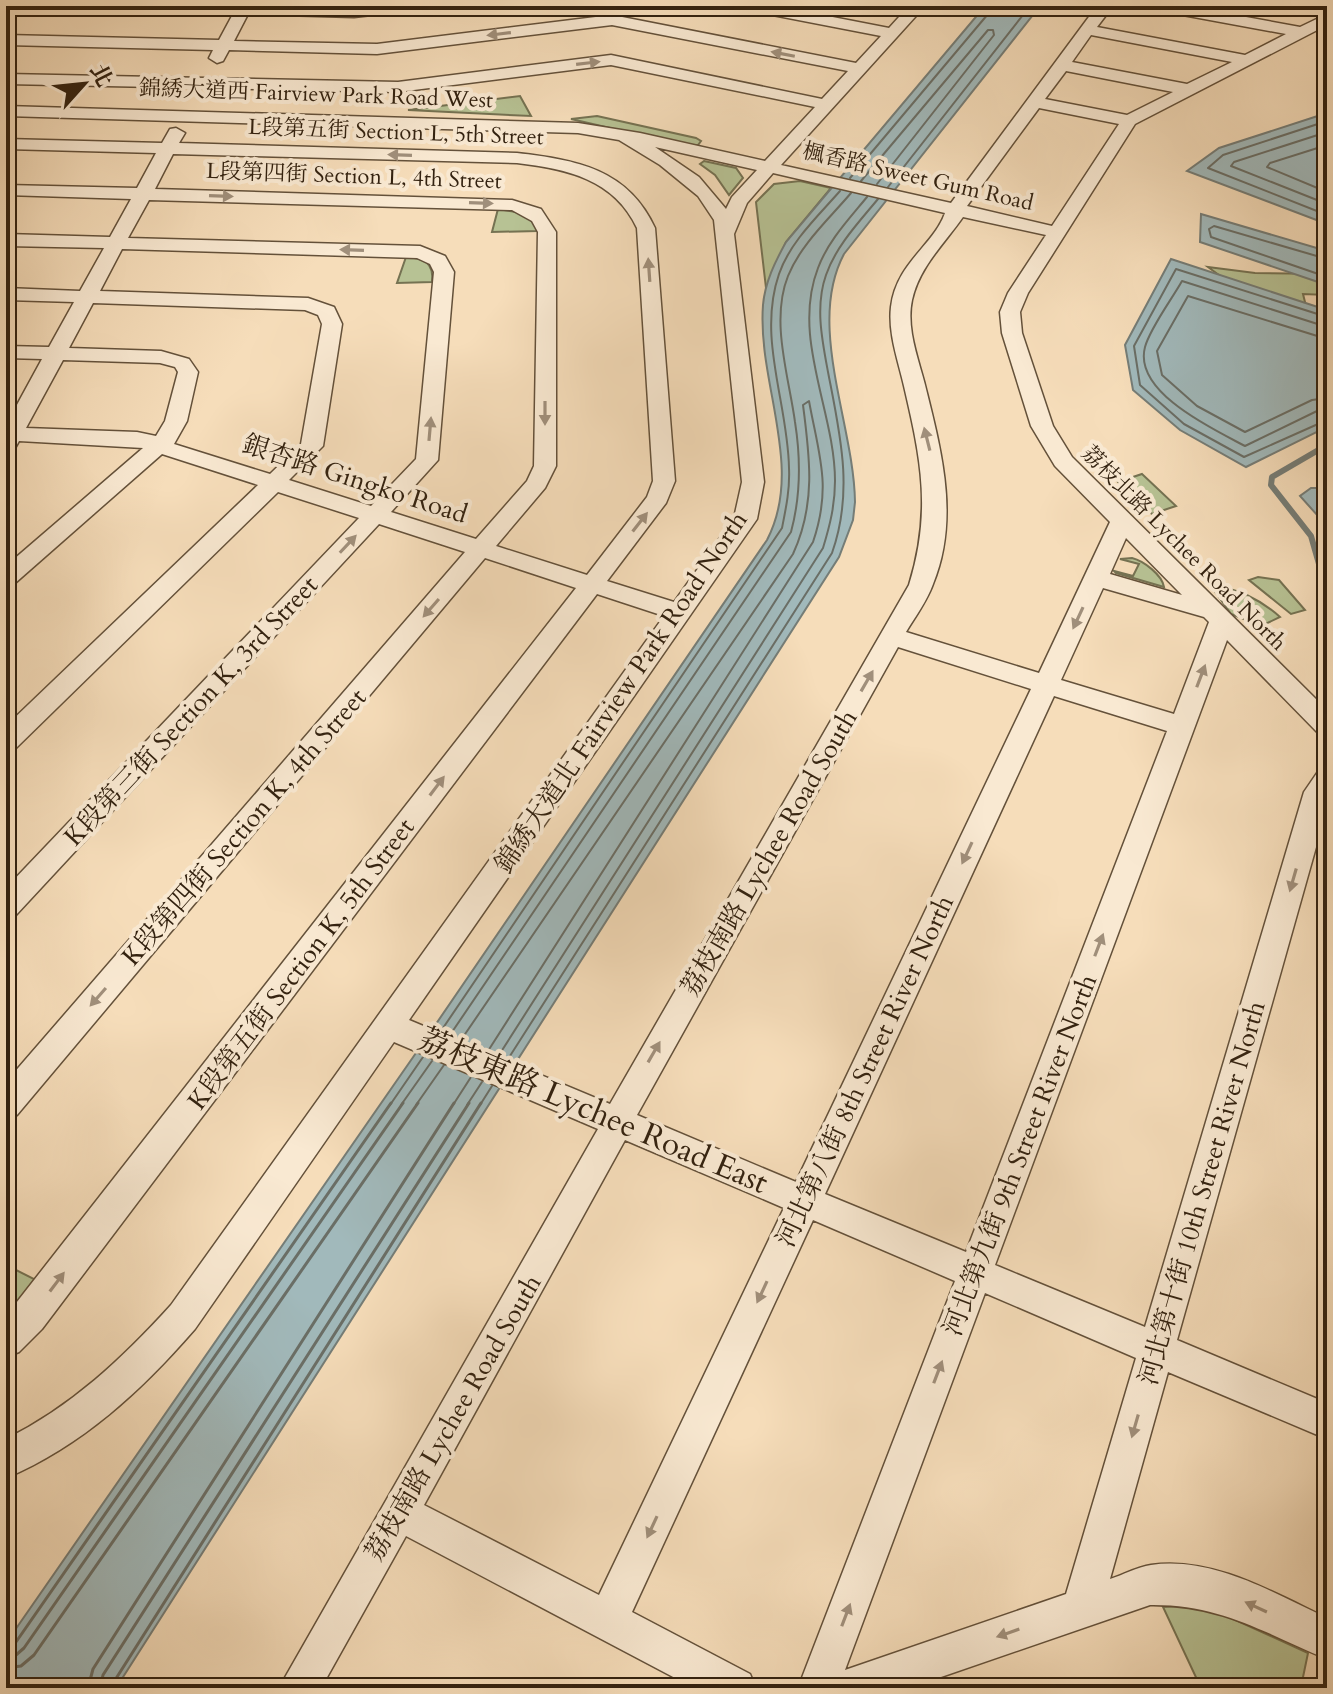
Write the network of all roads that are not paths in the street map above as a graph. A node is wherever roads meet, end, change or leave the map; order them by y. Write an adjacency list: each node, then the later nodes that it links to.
1 (78, 6): 7 (street)
2 (408, 6): 7 (street)
3 (752, 6): 11 (street)
4 (917, 6): 11 (street)
5 (1105, 6): 9 (street, 荔枝南路 Lychee Road South)
6 (1161, 6): 10 (street)
7 (244, 8): 13 (street)
8 (1327, 19): 10 (street, 荔枝北路 Lychee Road North)
9 (1088, 30): 14 (street); 15 (street, 荔枝南路 Lychee Road South)
10 (1303, 32): 14 (street, 荔枝北路 Lychee Road North)
11 (892, 33): 16 (street)
12 (6, 40): 13 (street)
13 (223, 46): 16 (street, one-way to 13); 18 (street)
14 (1248, 60): 19 (street, 荔枝北路 Lychee Road North)
15 (1062, 65): 19 (street); 20 (street, 荔枝南路 Lychee Road South)
16 (860, 69): 21 (street)
17 (6, 79): 18 (street)
18 (203, 82): 21 (street, one-way to 21); 23 (street)
19 (1190, 90): 24 (street, 荔枝北路 Lychee Road North)
20 (1035, 102): 24 (street); 31 (street, 荔枝南路 Lychee Road South)
21 (827, 105): 28 (street)
22 (6, 111): 23 (street, 錦綉大道西 Fairview Park Road West)
23 (186, 115): 25 (street, 錦綉大道西 Fairview Park Road West); 27 (street)
24 (1129, 121): 33 (street, 荔枝北路 Lychee Road North)
25 (623, 135): 28 (street, 錦綉大道西 Fairview Park Road West); 32 (street, 錦綉大道西 Fairview Park Road West)
26 (6, 144): 27 (street, L段第五街 Section L, 5th Street)
27 (168, 148): 30 (street); 48 (street, L段第五街 Section L, 5th Street, one-way to 27)
28 (770, 168): 31 (street, 楓香路 Sweet Gum Road); 32 (street)
29 (6, 190): 30 (street, L段第四街 Section L, 4th Street)
30 (143, 194): 35 (street); 45 (street, L段第四街 Section L, 4th Street, one-way to 45)
31 (955, 210): 33 (street, 楓香路 Sweet Gum Road); 51 (street, 荔枝南路 Lychee Road South, one-way to 31)
32 (726, 232): 49 (street, 錦綉大道北 Fairview Park Road North)
33 (1056, 232): 44 (street, 荔枝北路 Lychee Road North)
34 (6, 240): 35 (street, K段第三街 Section K, 3rd Street)
35 (116, 243): 37 (street); 43 (street, K段第三街 Section K, 3rd Street, one-way to 35)
36 (6, 294): 37 (street)
37 (87, 296): 39 (street); 42 (street)
38 (6, 352): 39 (street)
39 (56, 354): 40 (street); 41 (street)
40 (8, 437): 41 (street, 銀杏路 Gingko Road)
41 (160, 446): 42 (street, 銀杏路 Gingko Road); 47 (street)
42 (274, 483): 43 (street, 銀杏路 Gingko Road); 55 (street)
43 (376, 515): 45 (street, 銀杏路 Gingko Road); 57 (street, K段第三街 Section K, 3rd Street, one-way to 43)
44 (1122, 522): 46 (street, 河北第八街 8th Street River North); 50 (street, 荔枝北路 Lychee Road North)
45 (482, 549): 48 (street, 銀杏路 Gingko Road); 59 (street, K段第四街 Section K, 4th Street, one-way to 59)
46 (1096, 578): 50 (street); 52 (street, 河北第八街 8th Street River North, one-way to 52)
47 (6, 579)
48 (592, 584): 49 (street, 銀杏路 Gingko Road); 63 (street, K段第五街 Section K, 5th Street, one-way to 48)
49 (681, 613): 58 (street, 錦綉大道北 Fairview Park Road North)
50 (1217, 616): 53 (street, 河北第九街 9th Street River North, one-way to 50); 54 (street, 荔枝北路 Lychee Road North)
51 (893, 637): 52 (street); 60 (street, 荔枝南路 Lychee Road South, one-way to 51)
52 (1046, 684): 53 (street); 61 (street, 河北第八街 8th Street River North, one-way to 61)
53 (1182, 726): 62 (street, 河北第九街 9th Street River North, one-way to 53)
54 (1327, 726)
55 (6, 742)
56 (1327, 780): 64 (street, 河北第十街 10th Street River North, one-way to 64)
57 (6, 907)
58 (390, 1026): 60 (street, 荔枝東路 Lychee Road East); 66 (street, 錦綉大道北 Fairview Park Road North)
59 (6, 1105)
60 (618, 1121): 61 (street, 荔枝東路 Lychee Road East); 67 (street, 荔枝南路 Lychee Road South)
61 (805, 1200): 62 (street, 荔枝東路 Lychee Road East); 69 (street, 河北第八街 8th Street River North, one-way to 69)
62 (975, 1272): 64 (street, 荔枝東路 Lychee Road East); 73 (street, 河北第九街 9th Street River North, one-way to 62)
63 (6, 1340)
64 (1157, 1349): 65 (street, 荔枝東路 Lychee Road East); 68 (street, 河北第十街 10th Street River North, one-way to 68)
65 (1327, 1421)
66 (6, 1459)
67 (399, 1512): 69 (street); 71 (street, 荔枝南路 Lychee Road South)
68 (1082, 1607): 70 (street, one-way to 68); 74 (street, one-way to 74)
69 (608, 1621): 72 (street)
70 (1327, 1639)
71 (299, 1688)
72 (736, 1688)
73 (818, 1688)
74 (850, 1688)

